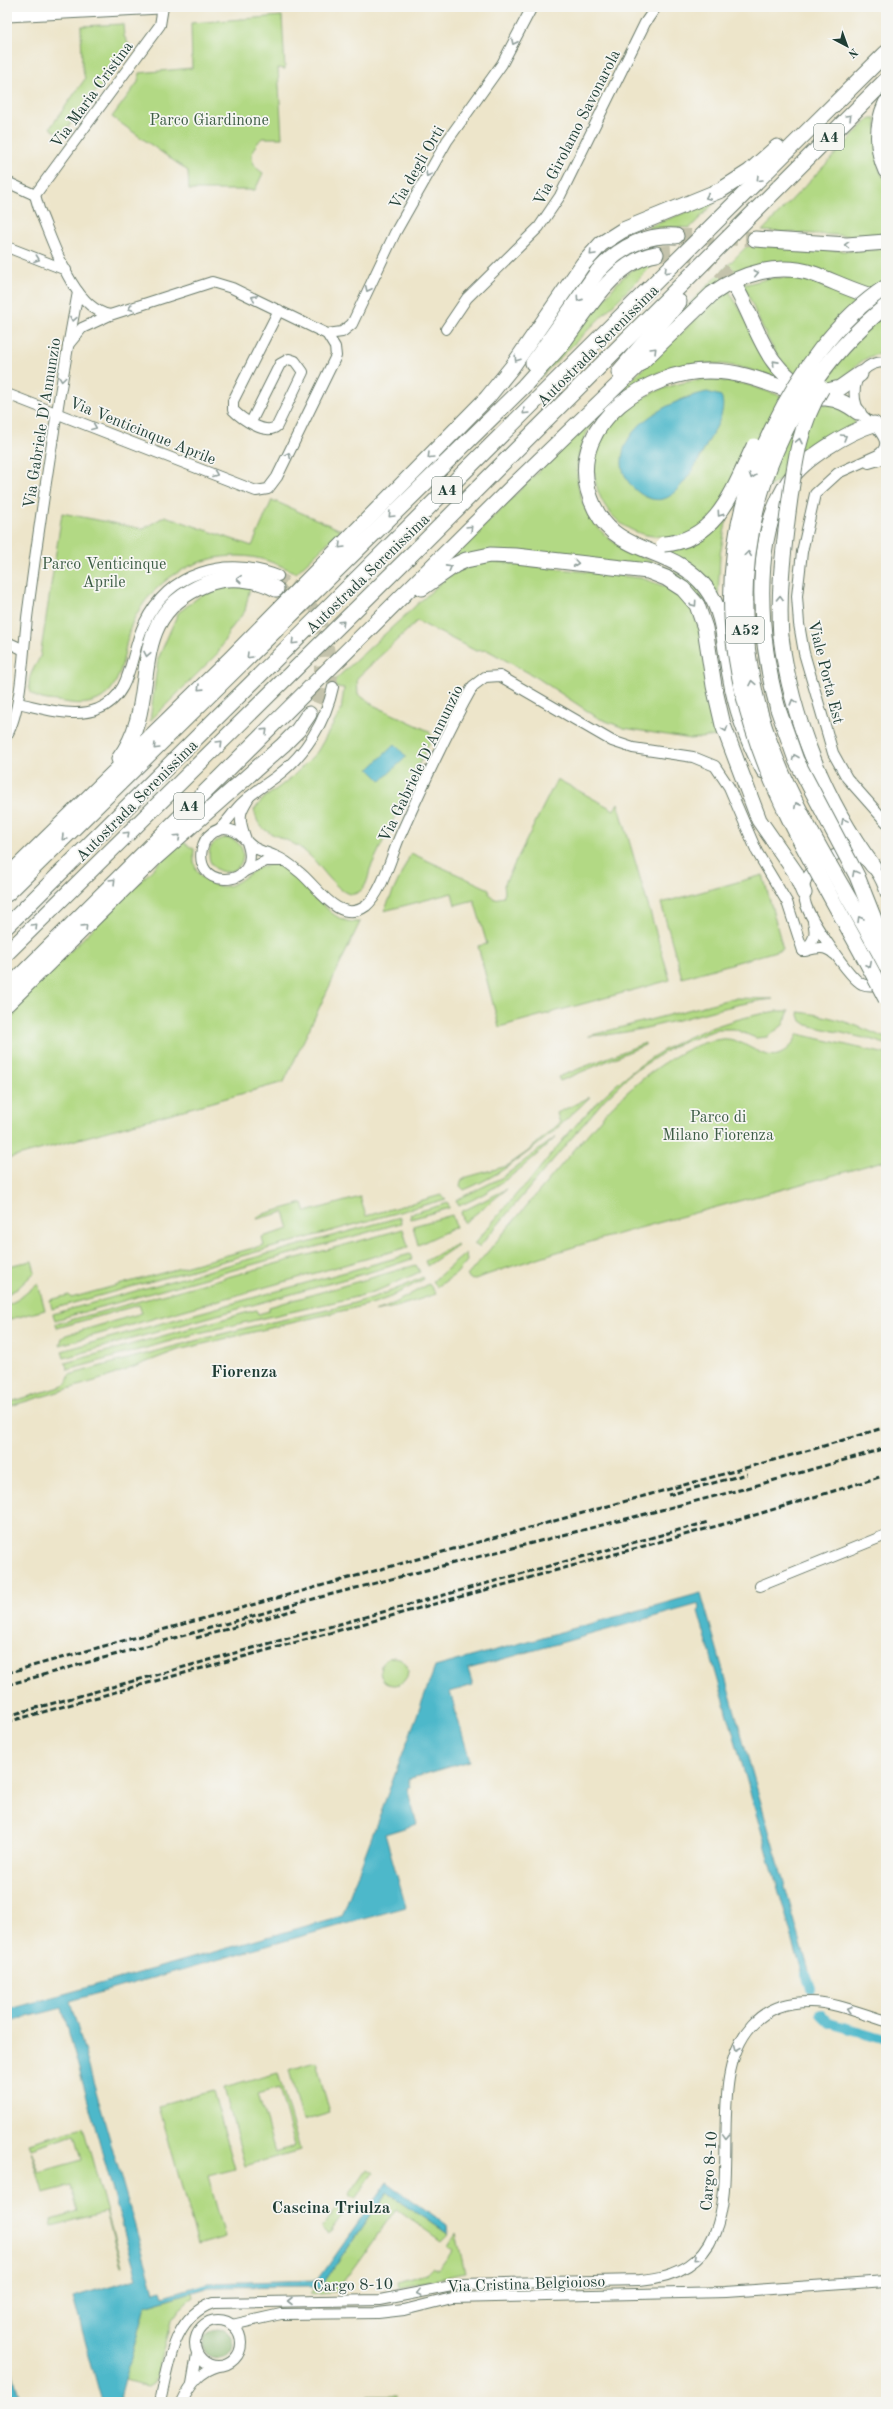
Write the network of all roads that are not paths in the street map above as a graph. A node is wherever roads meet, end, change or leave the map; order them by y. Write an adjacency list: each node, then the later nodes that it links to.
1 (160, 7): 6 (main road)
2 (163, 7): 15 (street, Via Maria Cristina)
3 (532, 7): 32 (street, Via degli Orti, one-way to 32)
4 (645, 7): 7 (street, Via Girolamo Savonarola)
5 (656, 7): 7 (street, Via Girolamo Savonarola)
6 (7, 15)
7 (645, 23): 31 (street, Via Girolamo Savonarola)
8 (886, 45): 45 (highway, A4, one-way to 45)
9 (886, 53): 71 (highway, Autostrada Serenissima / A4, one-way to 71)
10 (886, 80): 14 (highway, Autostrada Serenissima / A4, one-way to 10)
11 (886, 103): 12 (highway)
12 (886, 171)
13 (7, 182): 15 (street)
14 (773, 194): 46 (highway); 74 (highway, Autostrada Serenissima / A4, one-way to 14)
15 (35, 195): 21 (street)
16 (676, 236): 45 (highway, one-way to 45)
17 (755, 240): 18 (highway, one-way to 17)
18 (886, 242)
19 (7, 247): 21 (street, one-way to 21)
20 (656, 254): 45 (highway)
21 (66, 270): 24 (street)
22 (886, 287): 28 (highway, A52, bridge)
23 (736, 290): 37 (highway, one-way to 23)
24 (78, 292): 30 (street); 33 (street, Via Gabriele D'Annunzio, one-way to 33)
25 (886, 300): 46 (highway, one-way to 25)
26 (886, 306): 76 (highway, A52, one-way to 26, bridge)
27 (279, 310): 30 (street, one-way to 30); 32 (street); 41 (street)
28 (857, 310): 47 (highway, one-way to 47, bridge); 56 (highway, A52, one-way to 56, bridge)
29 (886, 313): 63 (highway, one-way to 29, bridge)
30 (110, 315): 33 (street)
31 (446, 329)
32 (327, 334): 39 (street, Via Venticinque Aprile, one-way to 32)
33 (68, 345): 39 (street, Via Gabriele D'Annunzio, one-way to 39)
34 (886, 362): 35 (street)
35 (860, 374): 37 (highway); 40 (street)
36 (789, 390): 37 (highway); 40 (highway); 47 (highway)
37 (817, 393)
38 (7, 394): 39 (street, Via Venticinque Aprile)
39 (58, 412): 50 (street, Via Gabriele D'Annunzio)
40 (858, 412): 42 (street)
41 (251, 422): 41 (street)
42 (880, 425): 44 (street, Viale Porta Est); 72 (highway, one-way to 42, bridge)
43 (886, 458): 44 (street, Viale Porta Est)
44 (860, 464): 58 (street, Viale Porta Est)
45 (413, 483): 61 (highway, one-way to 61); 67 (highway, one-way to 67)
46 (515, 484): 52 (highway, one-way to 46)
47 (660, 549): 56 (highway, bridge)
48 (277, 582): 53 (street); 61 (highway, one-way to 61)
49 (7, 642): 50 (street)
50 (22, 649): 53 (street, Via Gabriele D'Annunzio)
51 (333, 687): 57 (street)
52 (303, 694): 66 (highway, one-way to 66); 70 (highway, A4, one-way to 52)
53 (18, 703): 55 (street, Via Gabriele D'Annunzio)
54 (309, 714): 81 (highway, one-way to 54)
55 (7, 735)
56 (778, 795): 80 (highway, A52, one-way to 80, bridge)
57 (249, 797): 59 (street); 60 (street)
58 (886, 822)
59 (217, 831): 60 (street); 64 (street)
60 (246, 840): 62 (street, Via Gabriele D'Annunzio); 64 (street)
61 (37, 848): 65 (highway)
62 (284, 861): 64 (street); 73 (street, Via Gabriele D'Annunzio)
63 (879, 869): 66 (street); 68 (street)
64 (243, 872)
65 (7, 877)
66 (804, 893): 69 (street)
67 (7, 894)
68 (886, 894)
69 (808, 911): 73 (street); 75 (street)
70 (76, 919): 77 (highway); 79 (highway, A4)
71 (7, 926)
72 (886, 947)
73 (803, 952): 75 (street)
74 (7, 953)
75 (838, 957): 78 (street)
76 (886, 965)
77 (7, 982)
78 (886, 982)
79 (7, 989)
80 (886, 999)
81 (7, 1004)
82 (886, 1535): 83 (street)
83 (760, 1586)
84 (886, 2021): 92 (street, Cargo 8-10, one-way to 92)
85 (886, 2281): 86 (street, Via Cristina Belgioioso)
86 (257, 2320): 87 (street, Via Cristina Belgioioso); 88 (street)
87 (232, 2325): 88 (street); 89 (street)
88 (241, 2343): 90 (street)
89 (197, 2354): 90 (street); 91 (street)
90 (219, 2366): 91 (street)
91 (191, 2385): 93 (street)
92 (160, 2402)
93 (182, 2402)

